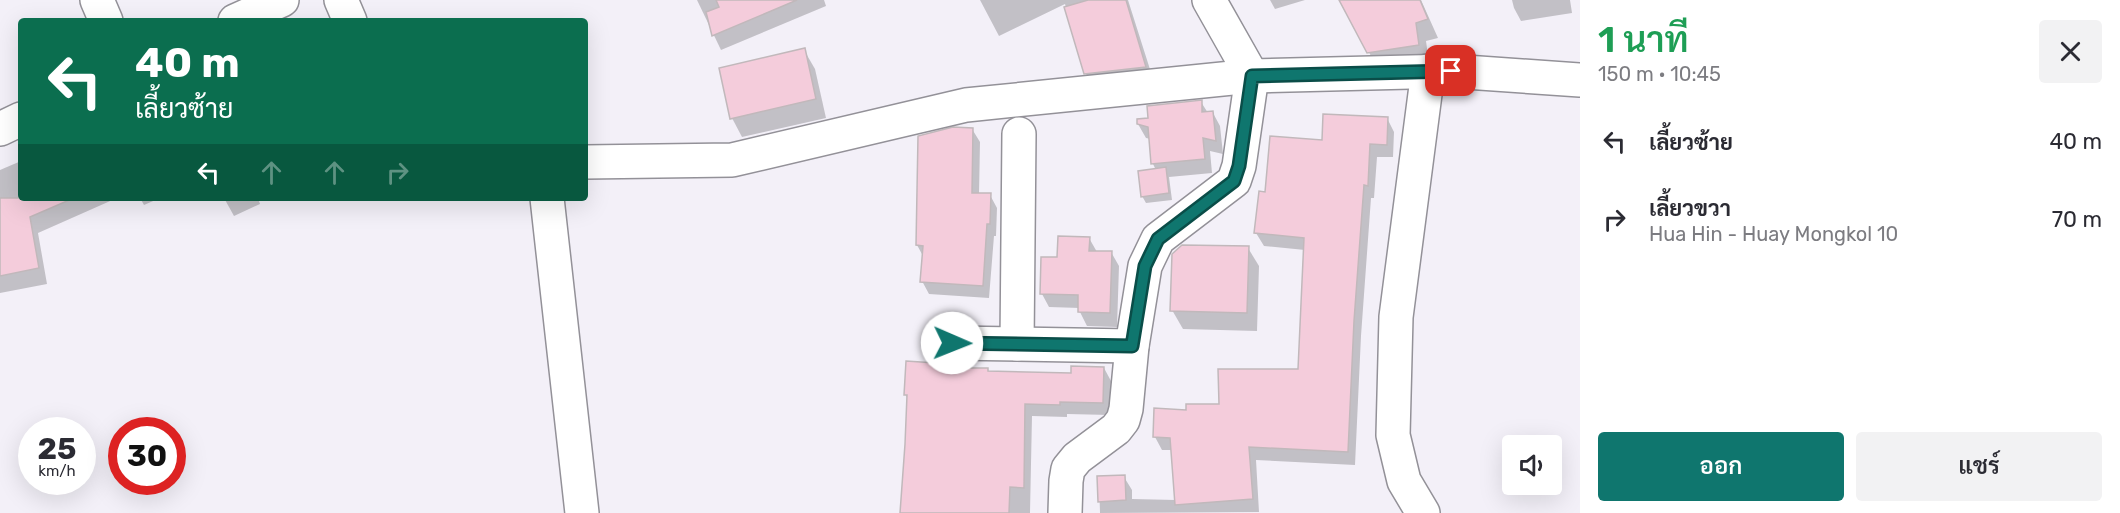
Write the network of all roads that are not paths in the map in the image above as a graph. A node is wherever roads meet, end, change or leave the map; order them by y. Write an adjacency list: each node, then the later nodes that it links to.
1 (98, 0): 5 (street)
2 (282, 0): 6 (street)
3 (341, 0): 7 (street)
4 (1209, 0): 9 (street)
5 (105, 18)
6 (243, 18)
7 (349, 18)
8 (1428, 71): 9 (street); 10 (street); 21 (street)
9 (1252, 76): 14 (street); 18 (street)
10 (1580, 80)
11 (18, 120): 12 (street)
12 (0, 129)
13 (1019, 134): 17 (street)
14 (588, 162)
15 (547, 201): 19 (street)
16 (952, 343): 17 (street)
17 (1017, 344): 18 (street)
18 (1132, 346): 20 (street)
19 (582, 513)
20 (1065, 513)
21 (1423, 513)

